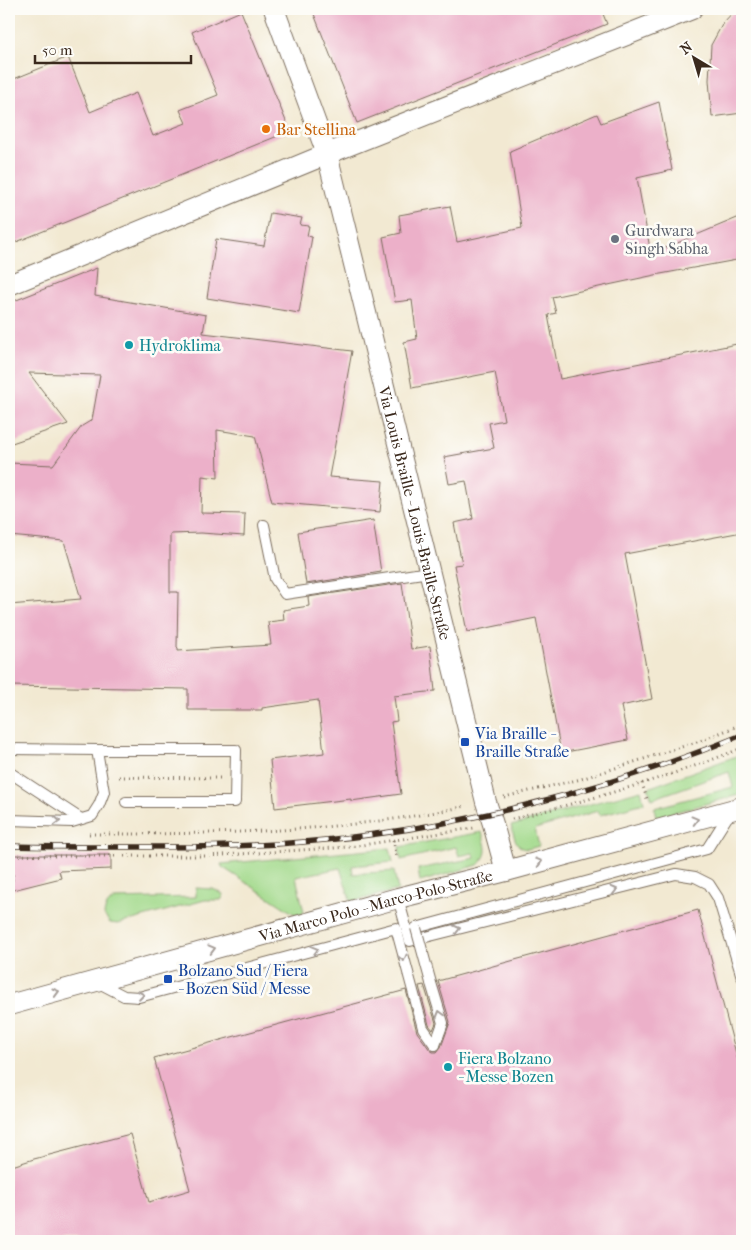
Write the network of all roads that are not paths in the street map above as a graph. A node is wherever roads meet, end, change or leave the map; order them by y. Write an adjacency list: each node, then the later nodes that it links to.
1 (274, 9): 3 (street, Via Louis Braille - Louis-Braille-Straße)
2 (692, 9): 3 (street)
3 (327, 154): 4 (street); 6 (street, Via Louis Braille - Louis-Braille-Straße)
4 (9, 285)
5 (264, 525): 6 (lane)
6 (429, 572): 15 (street, Via Louis Braille - Louis-Braille-Straße)
7 (9, 748): 8 (lane)
8 (97, 750): 10 (lane); 13 (lane)
9 (9, 772): 13 (lane)
10 (126, 802)
11 (737, 809): 15 (street, Via Marco Polo - Marco-Polo-Straße, one-way to 11); 18 (lane, one-way to 11, bridge)
12 (9, 814): 14 (lane)
13 (82, 819): 14 (lane, one-way to 13)
14 (14, 820)
15 (506, 871): 16 (street, Via Marco Polo - Marco-Polo-Straße)
16 (398, 898): 17 (lane, one-way to 17); 18 (street, Via Marco Polo - Marco-Polo-Straße, one-way to 16)
17 (742, 977)
18 (96, 981): 19 (street, Via Marco Polo - Marco-Polo-Straße, one-way to 18)
19 (9, 1005)

